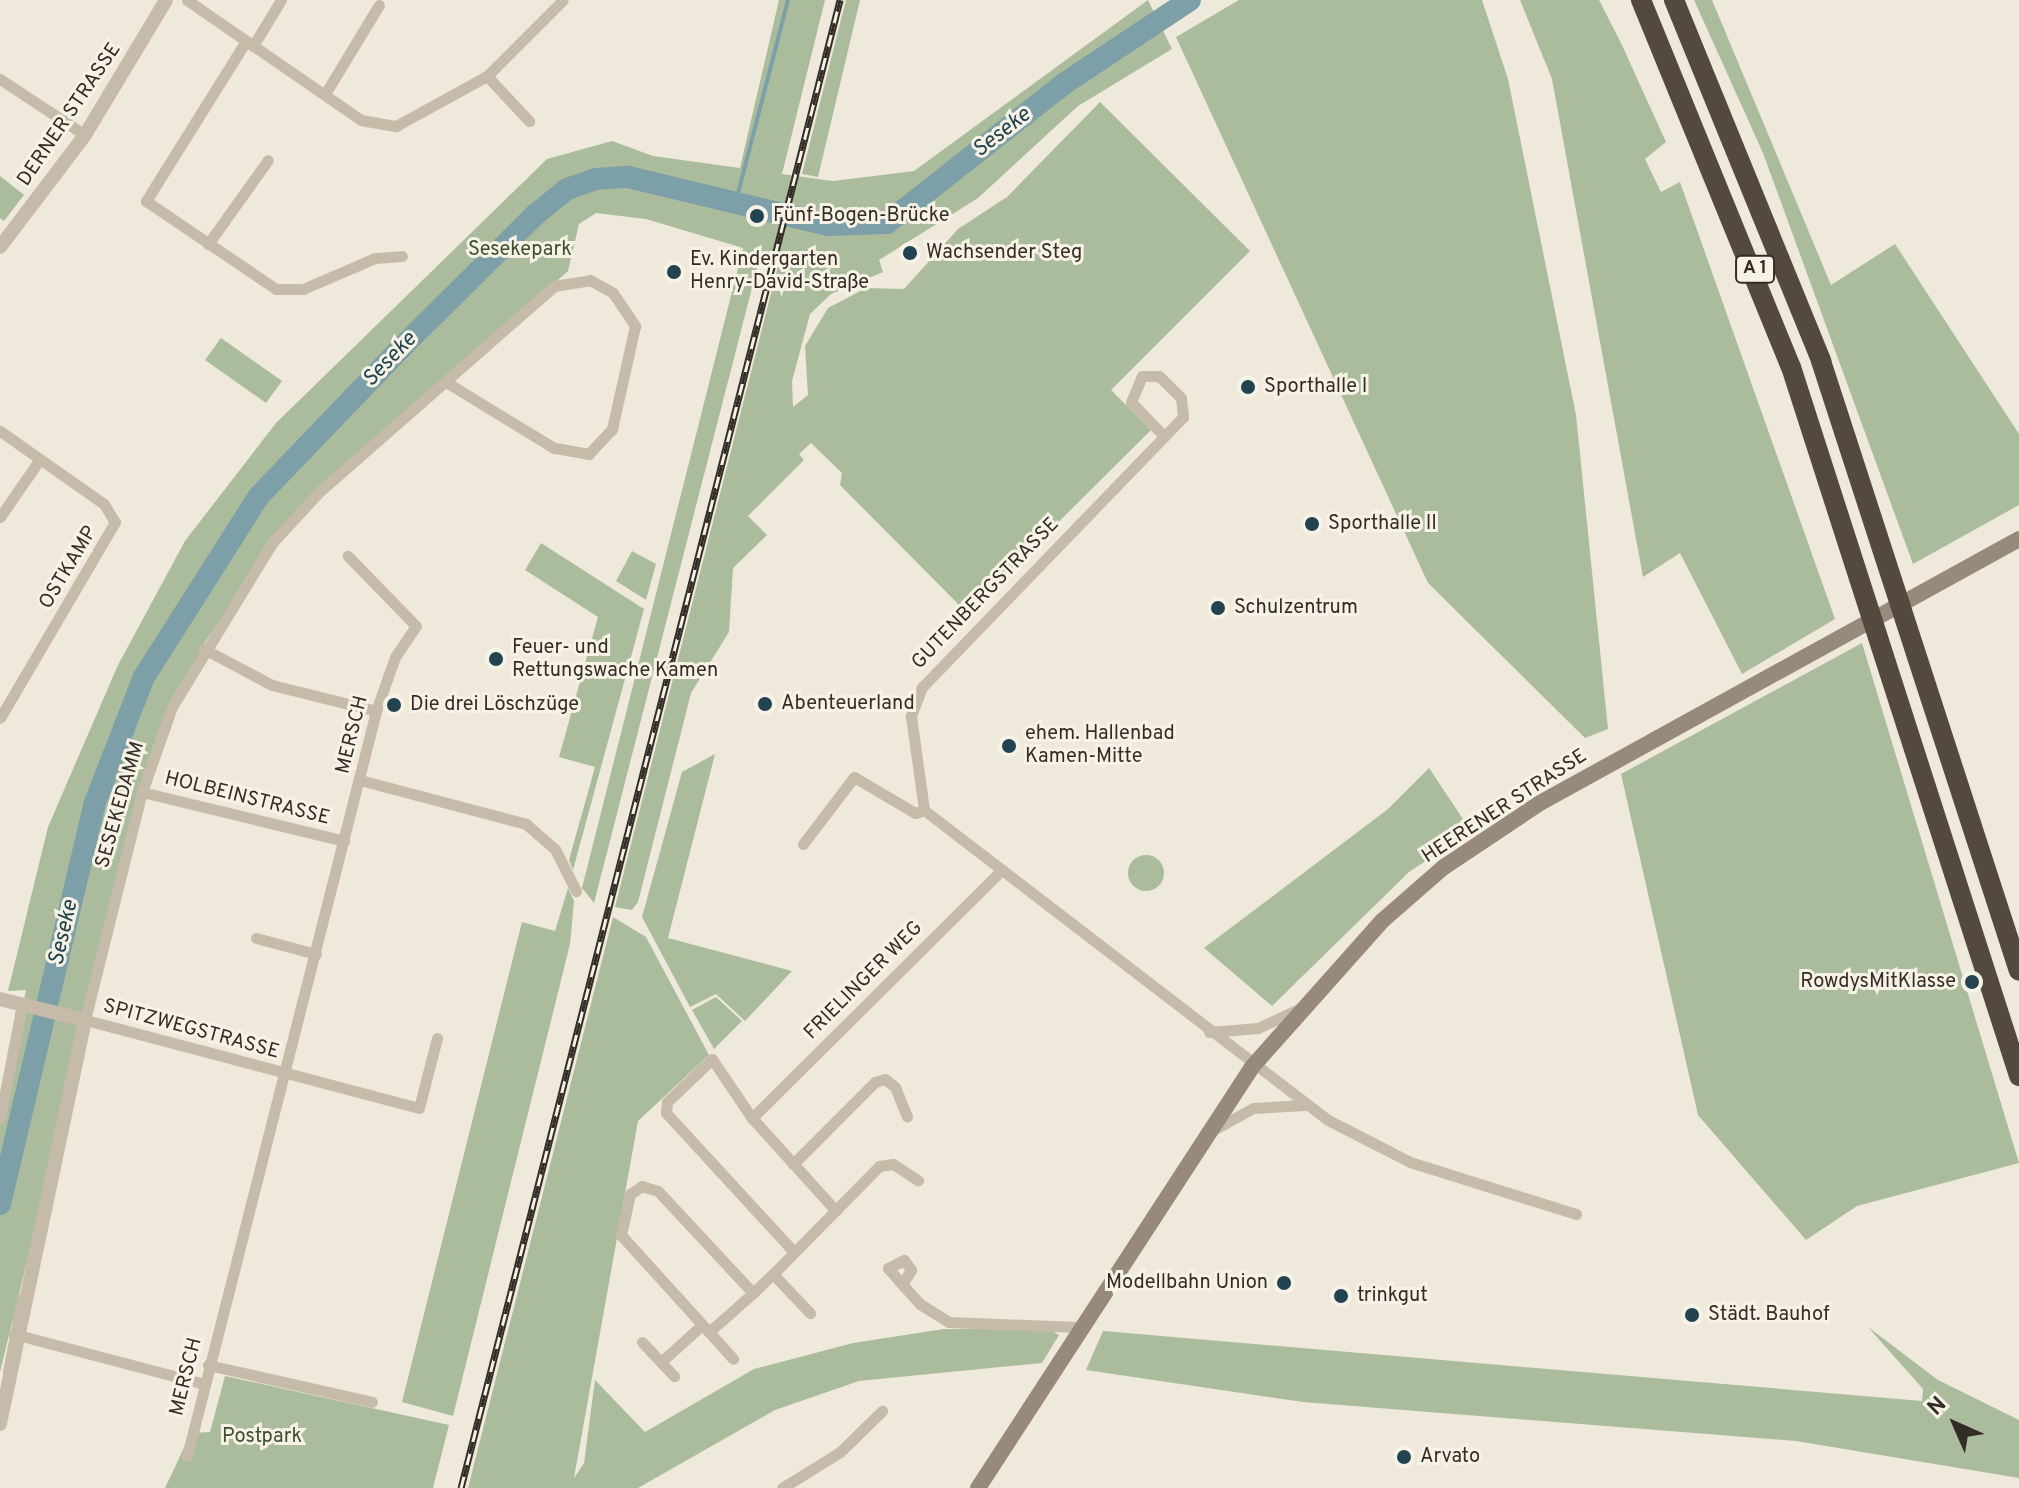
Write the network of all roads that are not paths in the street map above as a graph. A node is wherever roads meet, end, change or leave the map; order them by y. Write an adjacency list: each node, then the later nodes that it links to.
1 (166, 0): 13 (street, DERNER STRASSE)
2 (187, 0): 8 (street)
3 (281, 0): 8 (street)
4 (563, 0): 9 (street)
5 (1641, 0): 46 (highway, A 1)
6 (1674, 0): 37 (highway, A 1)
7 (379, 5): 11 (street)
8 (249, 43): 11 (street); 15 (street)
9 (487, 76): 11 (street); 12 (street)
10 (0, 79): 13 (street)
11 (325, 94)
12 (529, 121)
13 (85, 135): 16 (street, DERNER STRASSE)
14 (268, 160): 15 (street)
15 (208, 244): 17 (street)
16 (0, 247)
17 (402, 256)
18 (449, 384): 18 (street, SESEKEDAMM); 25 (street, SESEKEDAMM)
19 (0, 431): 21 (street, OSTKAMP)
20 (1164, 436): 20 (street, GUTENBERGSTRASSE); 30 (street, GUTENBERGSTRASSE)
21 (40, 459): 22 (street); 27 (street, OSTKAMP)
22 (0, 517)
23 (2019, 539): 40 (main road, HEERENER STRASSE)
24 (348, 556): 26 (street, MERSCH)
25 (204, 649): 26 (street); 29 (street, SESEKEDAMM)
26 (376, 711): 28 (street, MERSCH)
27 (0, 718)
28 (360, 780): 31 (street, MERSCH); 34 (street)
29 (142, 792): 31 (street, HOLBEINSTRASSE); 41 (street, SESEKEDAMM)
30 (924, 810): 32 (street); 33 (street)
31 (344, 841): 36 (street, MERSCH)
32 (803, 844)
33 (1002, 870): 42 (street); 50 (street, FRIELINGER WEG)
34 (576, 891)
35 (256, 938): 36 (street)
36 (316, 954): 45 (street, MERSCH)
37 (2019, 971)
38 (0, 999): 39 (street)
39 (28, 1007): 41 (street); 49 (street)
40 (1299, 1009): 42 (street); 44 (main road, HEERENER STRASSE)
41 (85, 1020): 45 (street, SPITZWEGSTRASSE); 63 (street, SESEKEDAMM)
42 (1209, 1032): 44 (street)
43 (437, 1038): 45 (street)
44 (1252, 1067): 47 (street); 51 (main road, HEERENER STRASSE)
45 (287, 1075): 67 (street, MERSCH)
46 (2019, 1076)
47 (1305, 1105): 51 (street); 55 (street)
48 (907, 1117): 52 (street)
49 (0, 1118)
50 (752, 1118): 52 (street); 56 (street)
51 (1204, 1137): 61 (main road, HEERENER STRASSE)
52 (793, 1164): 54 (street)
53 (918, 1180): 54 (street)
54 (836, 1211): 56 (street)
55 (1576, 1214)
56 (794, 1252): 57 (street)
57 (773, 1274): 59 (street); 60 (street)
58 (902, 1284): 61 (street)
59 (753, 1293): 62 (street); 62 (street)
60 (810, 1313)
61 (1077, 1327): 75 (main road, HEERENER STRASSE)
62 (705, 1329): 65 (street); 66 (street)
63 (19, 1335): 69 (street); 72 (street, SESEKEDAMM)
64 (642, 1342): 66 (street)
65 (733, 1359)
66 (661, 1362): 68 (street)
67 (208, 1365): 69 (street, MERSCH); 70 (street)
68 (674, 1376)
69 (204, 1384): 73 (street, MERSCH)
70 (372, 1402)
71 (882, 1411): 74 (street)
72 (0, 1424)
73 (187, 1456)
74 (782, 1488)
75 (978, 1488)

